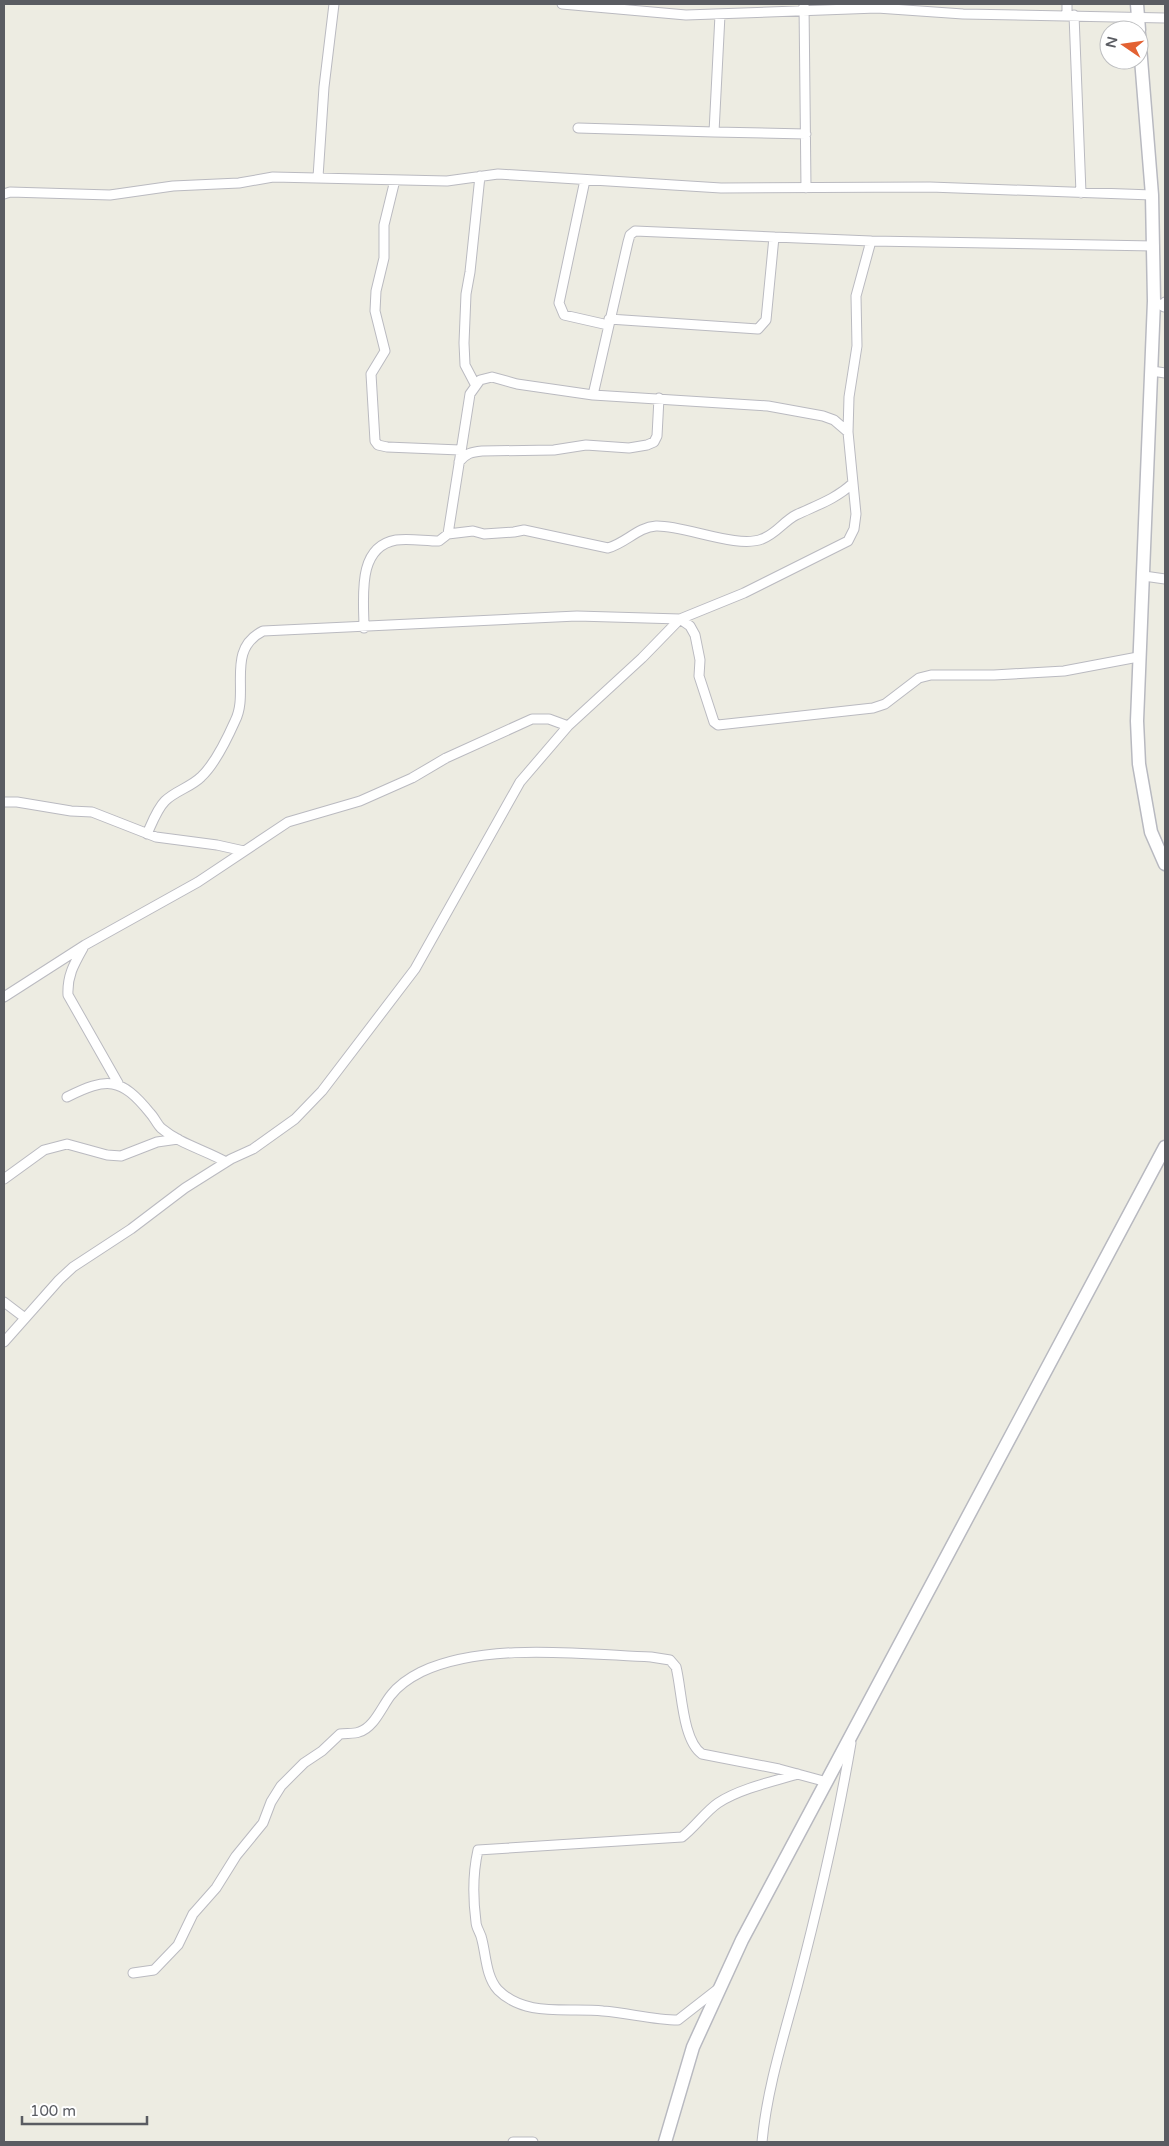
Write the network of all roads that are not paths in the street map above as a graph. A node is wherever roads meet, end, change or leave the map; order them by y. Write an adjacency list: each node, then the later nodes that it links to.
1 (334, 4): 15 (street)
2 (562, 4): 7 (street)
3 (1067, 4): 8 (street)
4 (877, 6): 5 (street); 8 (street)
5 (805, 7): 7 (street); 13 (street)
6 (1137, 10): 8 (street); 9 (street)
7 (720, 15): 12 (street)
8 (1071, 15): 19 (street)
9 (1165, 18)
10 (1142, 70): 21 (main road)
11 (578, 128): 12 (street)
12 (714, 132): 13 (street)
13 (806, 134): 18 (street)
14 (480, 176): 16 (street); 17 (street); 29 (street)
15 (318, 177): 16 (street); 20 (street)
16 (394, 180): 33 (street)
17 (585, 180): 18 (street); 26 (street)
18 (806, 188): 19 (street)
19 (1081, 193): 21 (street)
20 (4, 194)
21 (1152, 195): 24 (main road)
22 (774, 237): 23 (street); 26 (street); 26 (street)
23 (871, 241): 24 (street); 32 (street)
24 (1154, 246): 25 (main road)
25 (1162, 304): 27 (main road)
26 (609, 322): 30 (street)
27 (1152, 371): 28 (street); 37 (main road)
28 (1165, 374)
29 (475, 384): 30 (street); 33 (street)
30 (593, 395): 31 (street)
31 (659, 398): 32 (street); 34 (street)
32 (848, 432): 35 (street)
33 (460, 450): 34 (street)
34 (459, 462): 36 (street)
35 (853, 483): 36 (street); 39 (street)
36 (448, 534): 40 (street)
37 (1144, 576): 38 (street); 41 (main road)
38 (1165, 578)
39 (680, 619): 40 (street); 41 (street); 42 (street)
40 (364, 628): 44 (street)
41 (1138, 657): 46 (main road)
42 (568, 726): 45 (street); 53 (street)
43 (4, 802): 44 (street)
44 (147, 834): 45 (street)
45 (244, 852): 47 (street)
46 (1165, 864)
47 (85, 945): 48 (street); 49 (street)
48 (4, 997)
49 (118, 1083): 50 (street); 51 (street)
50 (67, 1097)
51 (178, 1139): 53 (street); 54 (street)
52 (1165, 1147): 58 (main road)
53 (226, 1162): 56 (street)
54 (4, 1178)
55 (4, 1302): 56 (street)
56 (25, 1318): 57 (street)
57 (4, 1342)
58 (852, 1735): 60 (main road); 66 (street)
59 (798, 1774): 60 (street); 61 (street); 62 (street)
60 (827, 1782): 62 (main road)
61 (133, 1973)
62 (719, 1988): 65 (main road)
63 (513, 2142): 64 (street)
64 (533, 2142)
65 (664, 2142)
66 (762, 2142)

